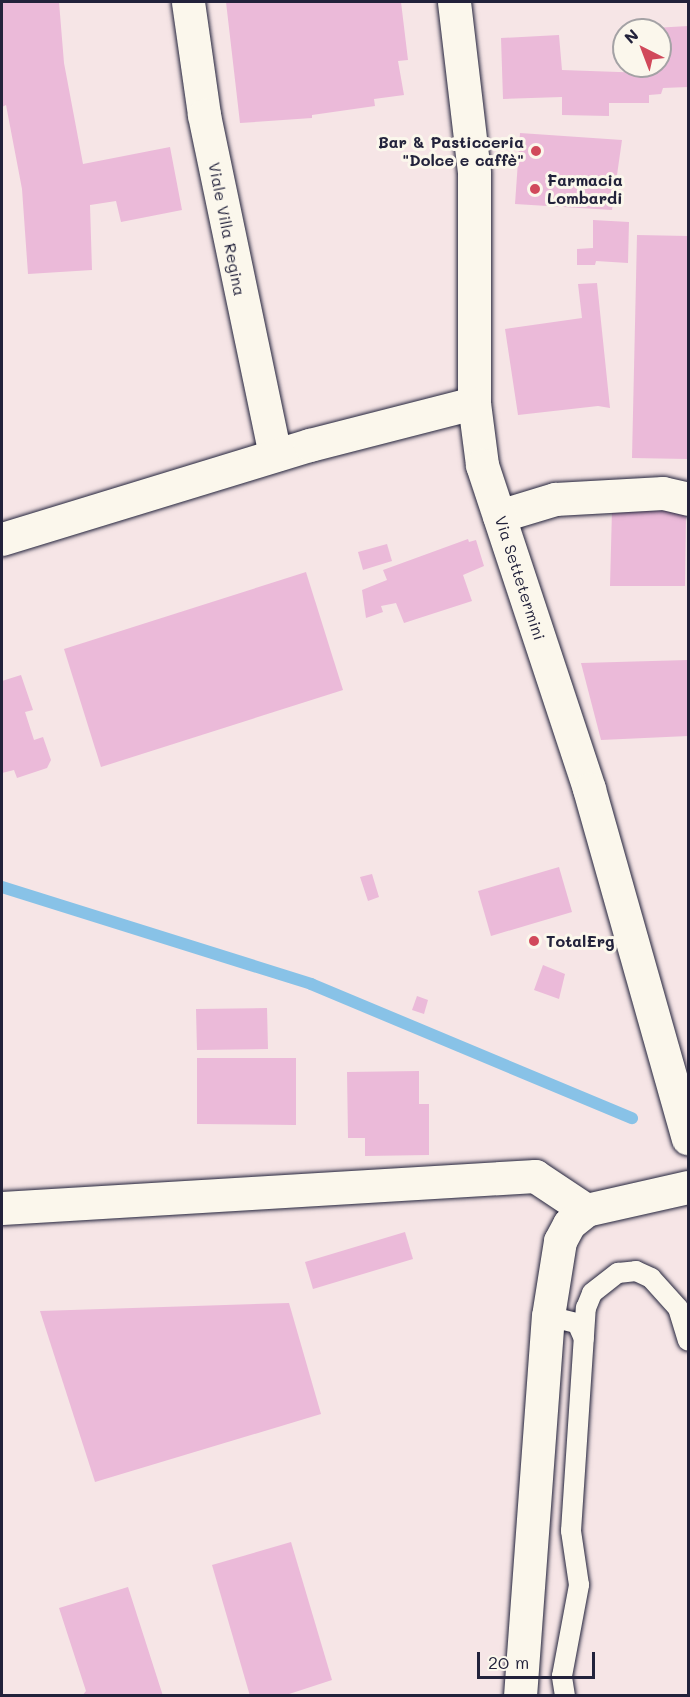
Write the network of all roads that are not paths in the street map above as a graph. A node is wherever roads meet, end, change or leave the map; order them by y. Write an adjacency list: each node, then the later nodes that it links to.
1 (188, 2): 4 (street, Viale Villa Regina)
2 (454, 2): 3 (street, Via Settetermini)
3 (474, 403): 4 (street); 6 (street, Via Settetermini)
4 (275, 455): 7 (street)
5 (688, 500): 6 (street)
6 (499, 516): 8 (street, Via Settetermini)
7 (2, 539)
8 (688, 1138)
9 (688, 1187): 11 (street)
10 (2, 1208): 11 (street)
11 (586, 1210): 12 (street)
12 (548, 1316): 13 (lane); 15 (street)
13 (584, 1339): 14 (lane); 16 (lane)
14 (688, 1341)
15 (520, 1695)
16 (565, 1695)

